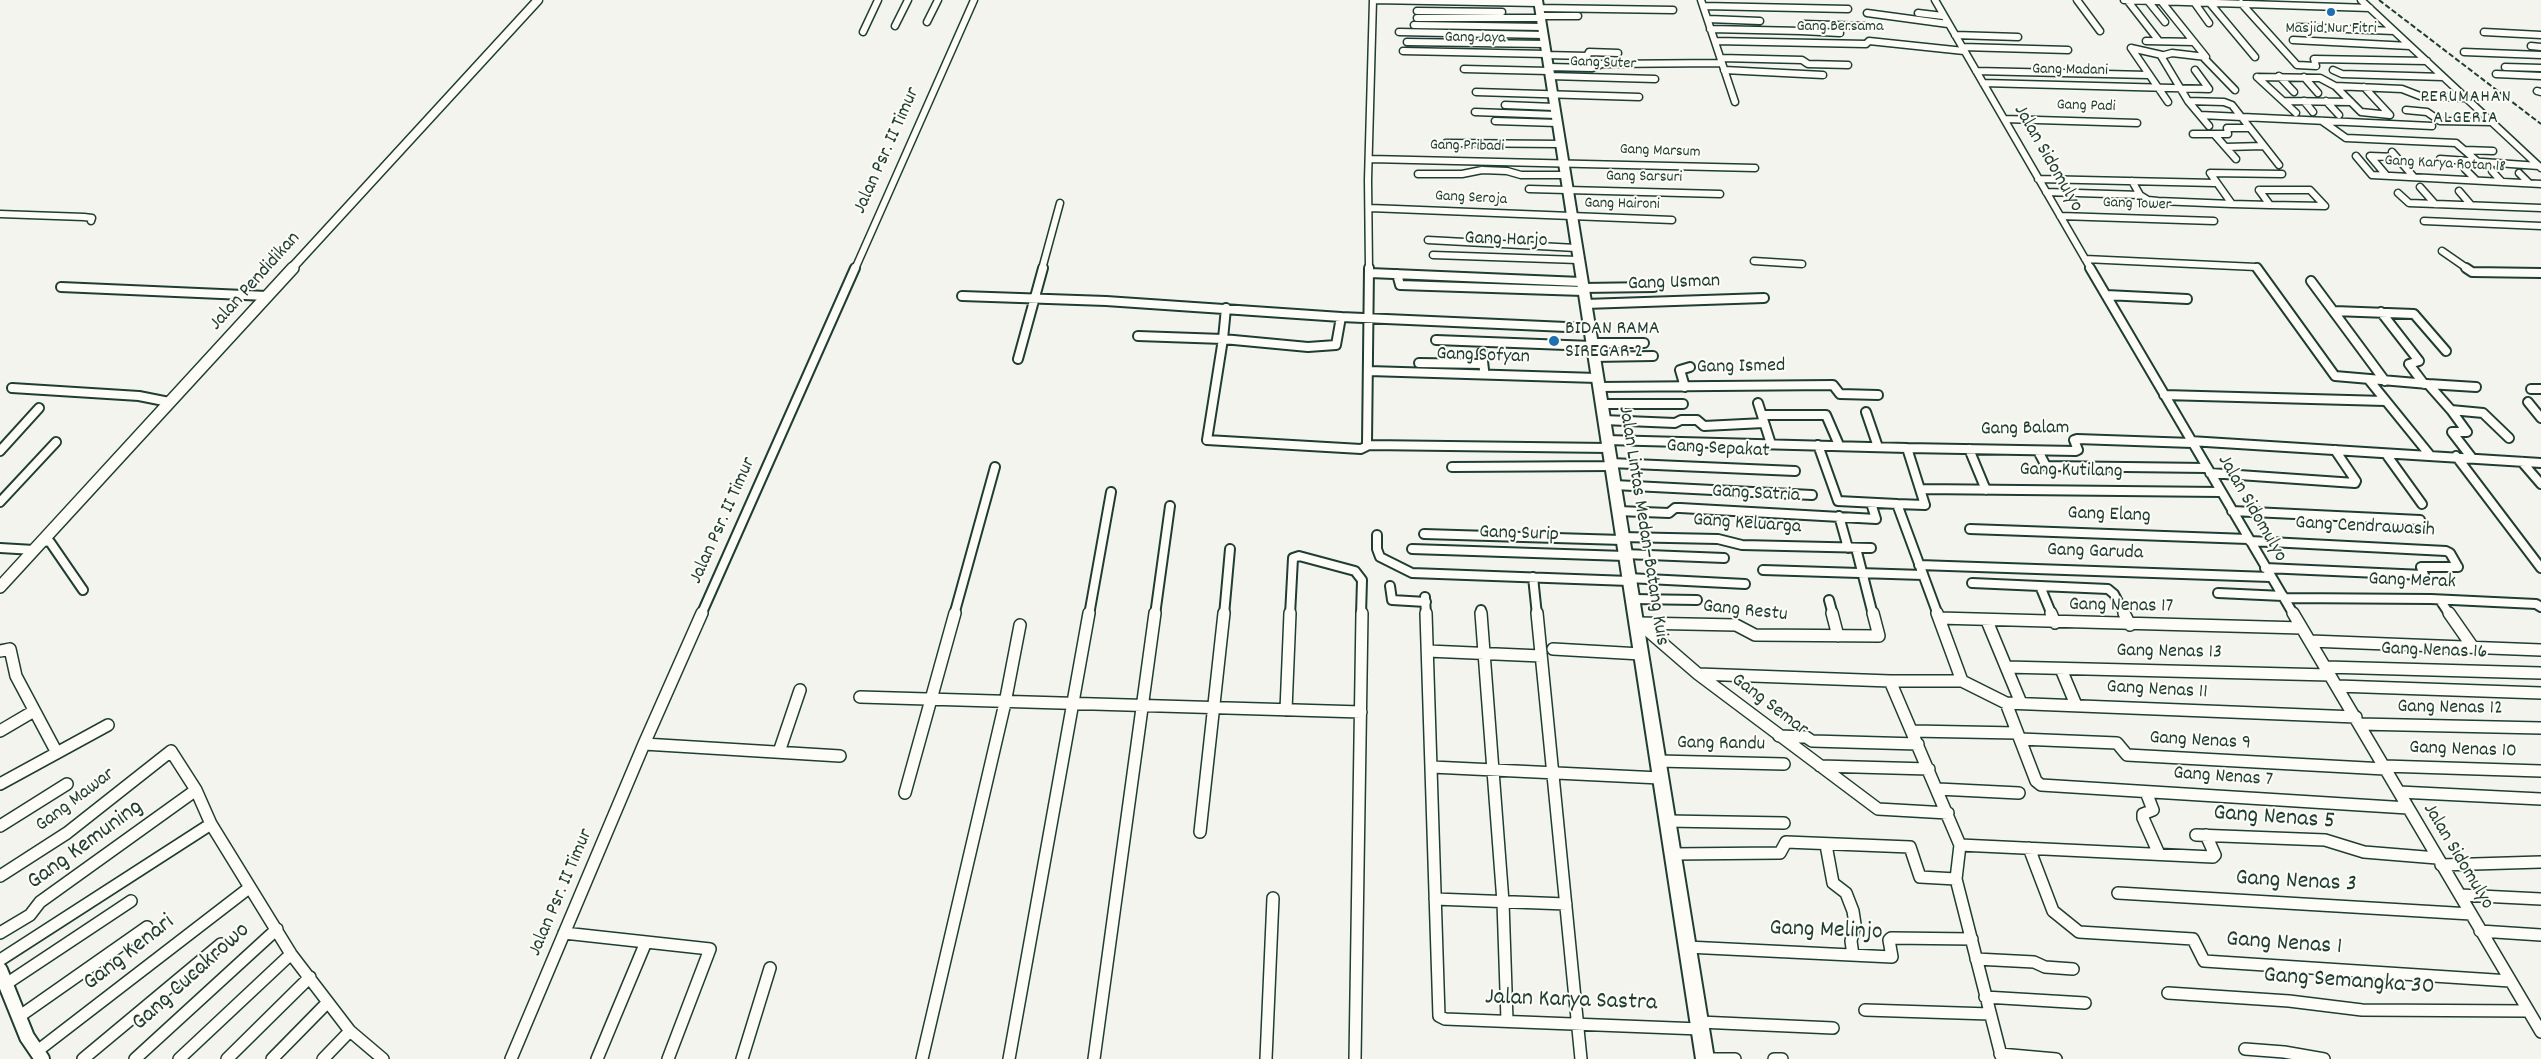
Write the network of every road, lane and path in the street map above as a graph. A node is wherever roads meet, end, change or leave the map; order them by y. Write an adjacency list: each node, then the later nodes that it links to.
1 (538, 0): 211 (main road, Jalan Pendidikan)
2 (878, 0): 54 (street)
3 (908, 0): 47 (street)
4 (938, 0): 43 (street)
5 (974, 0): 383 (street, Jalan Psr. II Timur)
6 (1374, 0): 60 (street); 145 (street)
7 (1934, 0): 32 (street, Jalan Sidomulyo)
8 (2077, 0): 52 (street)
9 (2125, 0): 11 (street); 65 (street)
10 (2361, 0): 26 (street)
11 (2148, 1): 12 (street); 44 (street)
12 (2161, 1): 13 (street); 67 (street)
13 (2172, 1): 15 (street)
14 (2230, 1): 16 (street); 19 (street)
15 (2194, 2): 16 (street); 45 (street)
16 (2209, 2): 80 (street)
17 (2257, 2): 19 (street); 26 (street)
18 (1702, 3): 20 (street); 41 (street)
19 (2241, 3): 81 (street)
20 (1726, 7): 21 (street); 33 (street)
21 (1748, 7): 22 (street); 35 (street)
22 (1768, 8): 23 (street); 34 (street)
23 (1788, 8): 24 (street); 37 (street)
24 (1810, 8): 25 (street); 38 (street)
25 (1830, 8): 27 (street); 39 (street)
26 (2370, 8): 53 (street)
27 (1848, 9)
28 (1672, 10): 60 (street)
29 (1918, 10): 32 (street)
30 (1417, 11): 60 (street)
31 (1867, 13): 32 (street)
32 (1942, 13): 58 (street, Jalan Sidomulyo)
33 (1729, 14)
34 (1771, 14)
35 (1750, 15)
36 (1578, 16): 60 (street)
37 (1792, 16)
38 (1813, 16)
39 (1834, 16)
40 (1417, 18): 60 (street)
41 (1708, 19): 42 (street); 50 (street)
42 (1760, 21)
43 (928, 22)
44 (2166, 22)
45 (2209, 23)
46 (1414, 25): 60 (street)
47 (895, 26)
48 (1865, 26): 51 (street)
49 (2298, 28): 53 (street)
50 (1710, 29): 51 (street); 62 (street)
51 (1800, 31): 57 (street)
52 (2100, 31)
53 (2394, 31): 68 (street)
54 (863, 32)
55 (1399, 32): 60 (street)
56 (2484, 32): 59 (street)
57 (1840, 33)
58 (1955, 35): 61 (street); 71 (street, Jalan Sidomulyo)
59 (2541, 35)
60 (1543, 36): 66 (street); 73 (street, Gang Jaya); 75 (street); 78 (street); 82 (street); 88 (street); 99 (street, Gang Suter); 120 (highway, Jalan Lintas Medan–Batang Kuis)
61 (2018, 37)
62 (1715, 40): 71 (street, Gang Bersama); 84 (street)
63 (2294, 40): 68 (street)
64 (2146, 41): 65 (street)
65 (2159, 41): 67 (street)
66 (1407, 42)
67 (2194, 42): 79 (street)
68 (2410, 46): 81 (street)
69 (2531, 46): 70 (street)
70 (2541, 47)
71 (1963, 49): 72 (street, Gang Bersama); 91 (street, Jalan Sidomulyo)
72 (2068, 50)
73 (1403, 51)
74 (2464, 52): 77 (street)
75 (1618, 53)
76 (2162, 55): 79 (street); 94 (street); 104 (street)
77 (2541, 55)
78 (1465, 56)
79 (2204, 58): 106 (street)
80 (2255, 58)
81 (2427, 61): 96 (street)
82 (1602, 64): 83 (street)
83 (1620, 64): 84 (street); 99 (street)
84 (1723, 64): 85 (street); 93 (street); 115 (street)
85 (1848, 65)
86 (2505, 67): 87 (street)
87 (2541, 68)
88 (1464, 69)
89 (2195, 70): 104 (street, Gang Madani)
90 (2333, 70): 96 (street)
91 (1976, 71): 94 (street); 101 (street, Jalan Sidomulyo)
92 (2496, 74): 97 (street)
93 (1823, 75)
94 (2148, 75): 102 (street)
95 (2279, 76): 98 (street); 108 (street); 113 (street)
96 (2443, 76): 111 (street)
97 (2541, 76)
98 (2304, 77): 103 (street); 109 (street)
99 (1626, 78): 100 (street, Gang Suter)
100 (1654, 79)
101 (1983, 83): 102 (street, Gang Madani); 128 (street, Jalan Sidomulyo)
102 (2156, 86): 104 (street, Gang Madani); 116 (street)
103 (2335, 86): 105 (street); 118 (street)
104 (2178, 87): 112 (street)
105 (2364, 87): 111 (street); 118 (street)
106 (2235, 90)
107 (1476, 92): 120 (street)
108 (2294, 92)
109 (2318, 93)
110 (1639, 97): 120 (street)
111 (2466, 98): 131 (street)
112 (2188, 100): 125 (street); 127 (street)
113 (2284, 101): 114 (street); 123 (street)
114 (2304, 101): 117 (street); 124 (street)
115 (1735, 102)
116 (2168, 102)
117 (2326, 102): 118 (street); 126 (street)
118 (2351, 102)
119 (1505, 105): 120 (street)
120 (1555, 110): 122 (street); 129 (street); 139 (highway, Jalan Lintas Medan–Batang Kuis)
121 (2406, 110): 131 (street)
122 (1475, 112)
123 (2296, 112)
124 (2313, 112)
125 (2200, 115): 127 (street); 133 (street)
126 (2338, 115)
127 (2243, 118): 130 (street); 135 (street)
128 (2004, 119): 132 (street, Gang Padi); 162 (street, Jalan Sidomulyo)
129 (1495, 121)
130 (2322, 121): 134 (street); 142 (street)
131 (2491, 122): 151 (street)
132 (2137, 123)
133 (2209, 126)
134 (2432, 126)
135 (2249, 128): 137 (street); 140 (street)
136 (2193, 134): 137 (street)
137 (2214, 134): 141 (street)
138 (1446, 143): 139 (street)
139 (1560, 144): 149 (highway, Jalan Lintas Medan–Batang Kuis)
140 (2263, 146): 141 (street); 150 (street)
141 (2226, 147): 146 (street)
142 (2465, 150): 143 (street); 148 (street)
143 (2493, 151)
144 (2356, 156): 160 (street, Gang Karya Rotan 18)
145 (1370, 159): 149 (street, Gang Pribadi); 183 (street)
146 (2236, 159)
147 (2440, 159): 148 (street)
148 (2478, 162): 151 (street)
149 (1563, 163): 152 (street, Gang Marsum); 159 (highway, Jalan Lintas Medan–Batang Kuis)
150 (2279, 165)
151 (2540, 167)
152 (1755, 168)
153 (2465, 169): 163 (street)
154 (2492, 171): 165 (street)
155 (2519, 173): 166 (street)
156 (1418, 174): 159 (street)
157 (2246, 174): 158 (street); 167 (street); 172 (street)
158 (2282, 174)
159 (1565, 175): 171 (highway, Jalan Lintas Medan–Batang Kuis)
160 (2386, 176): 161 (street, Gang Karya Rotan 18); 161 (street)
161 (2413, 176): 163 (street, Gang Karya Rotan 18)
162 (2038, 179): 164 (street); 174 (street, Jalan Sidomulyo)
163 (2476, 180): 165 (street, Gang Karya Rotan 18)
164 (2132, 182): 167 (street); 177 (street)
165 (2502, 182): 166 (street, Gang Karya Rotan 18)
166 (2529, 183): 168 (street, Gang Karya Rotan 18)
167 (2215, 184): 179 (street)
168 (2541, 184)
169 (2420, 187): 180 (street)
170 (1529, 189): 171 (street, Gang Sarsuri)
171 (1567, 190): 176 (street, Gang Sarsuri); 187 (highway, Jalan Lintas Medan–Batang Kuis)
172 (2259, 190): 181 (street); 181 (street)
173 (2459, 191): 182 (street)
174 (2046, 192): 177 (street); 186 (street, Jalan Sidomulyo)
175 (2398, 193): 180 (street)
176 (1720, 194)
177 (2140, 196): 179 (street)
178 (1060, 203): 213 (street)
179 (2232, 204): 181 (street)
180 (2435, 204): 182 (street)
181 (2270, 205)
182 (2471, 205): 184 (street)
183 (1370, 208): 187 (street, Gang Seroja); 201 (street)
184 (2541, 208)
185 (0, 214): 189 (street)
186 (2060, 216): 190 (street, Gang Tower); 198 (street, Jalan Sidomulyo)
187 (1571, 218): 188 (street, Gang Haironi); 195 (highway, Jalan Lintas Medan–Batang Kuis)
188 (1672, 220)
189 (91, 221)
190 (2214, 221)
191 (2424, 221): 192 (street)
192 (2541, 226)
193 (1428, 240): 195 (street)
194 (1535, 240): 195 (street)
195 (1576, 250): 197 (street, Gang Harjo); 209 (highway, Jalan Lintas Medan–Batang Kuis)
196 (2442, 251): 202 (street)
197 (1433, 255)
198 (2085, 259): 210 (street, Jalan Sidomulyo); 236 (street)
199 (1754, 261): 200 (street)
200 (1802, 264)
201 (1370, 273): 203 (street); 220 (street)
202 (2541, 273)
203 (1397, 274): 204 (street); 208 (street)
204 (1486, 278): 208 (street); 209 (street)
205 (2311, 281): 217 (street)
206 (62, 287): 211 (street)
207 (1654, 287): 209 (street)
208 (1486, 288): 209 (street)
209 (1583, 291): 214 (street, Gang Usman); 221 (highway, Jalan Lintas Medan–Batang Kuis)
210 (2106, 295): 215 (street); 245 (street, Jalan Sidomulyo)
211 (267, 296): 248 (main road, Jalan Pendidikan)
212 (962, 296): 213 (street)
213 (1034, 298): 216 (street); 230 (street)
214 (1764, 298)
215 (2188, 298)
216 (1226, 308): 219 (street); 223 (street)
217 (2334, 311): 218 (street); 237 (street)
218 (2381, 312): 227 (street); 239 (street)
219 (1341, 317): 220 (street); 223 (street)
220 (1370, 318): 221 (street); 234 (street)
221 (1589, 328): 226 (highway, Jalan Lintas Medan–Batang Kuis)
222 (1138, 336): 223 (street)
223 (1223, 339): 264 (street, Gang Balam)
224 (1436, 340): 226 (street)
225 (1644, 343): 226 (street)
226 (1592, 349): 229 (street); 238 (highway, Jalan Lintas Medan–Batang Kuis)
227 (2446, 351)
228 (1482, 352): 232 (street)
229 (1653, 356)
230 (1018, 358)
231 (1419, 363): 232 (street)
232 (1483, 364): 235 (street)
233 (1690, 366): 240 (street)
234 (1369, 371): 235 (street, Gang Sofyan); 264 (street)
235 (1485, 375): 238 (street, Gang Sofyan)
236 (2369, 380): 237 (street); 247 (street)
237 (2385, 381): 239 (street)
238 (1597, 382): 240 (street, Gang Ismed); 251 (highway, Jalan Lintas Medan–Batang Kuis)
239 (2426, 384): 241 (street); 254 (street)
240 (1685, 387): 246 (street, Gang Ismed)
241 (2476, 387)
242 (12, 388): 248 (street)
243 (2531, 389): 244 (street)
244 (2541, 390)
245 (2164, 395): 247 (street); 261 (street, Jalan Sidomulyo)
246 (1878, 396)
247 (2385, 401): 274 (street)
248 (169, 402): 306 (main road, Jalan Pendidikan)
249 (2528, 402): 256 (street)
250 (1758, 403): 257 (street)
251 (1601, 404): 252 (street); 258 (highway, Jalan Lintas Medan–Batang Kuis)
252 (1683, 404)
253 (38, 408): 271 (street)
254 (2451, 410): 259 (street); 276 (street)
255 (1866, 412): 267 (street)
256 (2541, 418)
257 (1763, 419): 258 (street); 263 (street); 266 (street)
258 (1603, 420): 262 (highway, Jalan Lintas Medan–Batang Kuis)
259 (2509, 438)
260 (56, 442): 292 (street)
261 (2191, 442): 270 (street); 272 (street, Gang Balam); 282 (street, Jalan Sidomulyo)
262 (1607, 444): 263 (street, Gang Balam); 264 (street, Gang Balam); 279 (highway, Jalan Lintas Medan–Batang Kuis)
263 (1771, 444): 265 (street, Gang Balam)
264 (1369, 445)
265 (1818, 445): 266 (street, Gang Balam); 291 (street)
266 (1839, 445): 267 (street, Gang Balam)
267 (1878, 447): 268 (street, Gang Balam)
268 (1906, 448): 269 (street, Gang Balam); 286 (street)
269 (1969, 449): 272 (street, Gang Balam); 287 (street)
270 (2335, 450): 273 (street); 282 (street)
271 (0, 451)
272 (2038, 451): 282 (street)
273 (2386, 454): 274 (street); 295 (street)
274 (2429, 454): 275 (street)
275 (2456, 456): 276 (street); 316 (street)
276 (2472, 458): 277 (street)
277 (2522, 462): 278 (street); 284 (street)
278 (2541, 462)
279 (1611, 465): 281 (street, Gang Sepakat); 283 (street, Gang Sepakat); 285 (highway, Jalan Lintas Medan–Batang Kuis)
280 (995, 467): 365 (street)
281 (1452, 467)
282 (2208, 470): 289 (street, Jalan Sidomulyo)
283 (1795, 471)
284 (2541, 484)
285 (1614, 485): 290 (street); 297 (highway, Jalan Lintas Medan–Batang Kuis)
286 (1921, 489): 287 (street, Gang Kutilang); 294 (street)
287 (1986, 490): 289 (street, Gang Kutilang)
288 (1111, 492): 369 (street)
289 (2220, 492): 298 (street, Jalan Sidomulyo)
290 (1812, 495)
291 (1838, 501): 293 (street); 299 (street)
292 (0, 502)
293 (1871, 503): 294 (street); 299 (street, Gang Satria)
294 (1897, 504): 318 (street)
295 (2422, 504)
296 (1170, 506): 370 (street)
297 (1618, 511): 299 (street, Gang Satria); 304 (highway, Jalan Lintas Medan–Batang Kuis)
298 (2232, 511): 300 (street); 305 (street, Jalan Sidomulyo)
299 (1842, 516): 308 (street)
300 (2420, 520)
301 (1970, 529): 305 (street, Gang Elang)
302 (1424, 534): 304 (street)
303 (1377, 535): 321 (street)
304 (1622, 538): 308 (street, Gang Keluarga); 313 (highway, Jalan Lintas Medan–Batang Kuis)
305 (2249, 540): 315 (street, Jalan Sidomulyo); 315 (street, Gang Cendrawasih)
306 (42, 541): 312 (main road, Jalan Pendidikan); 328 (street)
307 (0, 548): 312 (street)
308 (1852, 548): 309 (street, Gang Keluarga); 319 (street)
309 (1871, 548)
310 (1230, 549): 372 (street)
311 (1412, 549): 313 (street, Gang Surip)
312 (34, 550): 327 (main road, Jalan Pendidikan)
313 (1624, 555): 314 (street, Gang Surip); 322 (highway, Jalan Lintas Medan–Batang Kuis)
314 (1724, 558)
315 (2265, 568): 320 (street, Jalan Sidomulyo)
316 (2541, 568)
317 (1763, 570): 319 (street, Gang Garuda)
318 (1921, 570): 319 (street, Gang Garuda); 320 (street, Gang Garuda); 337 (street)
319 (1864, 573): 344 (street, Gang Restu)
320 (2270, 576): 330 (street, Jalan Sidomulyo)
321 (1533, 577): 322 (street); 353 (street)
322 (1629, 580): 324 (street); 331 (highway, Jalan Lintas Medan–Batang Kuis)
323 (1972, 583): 326 (street)
324 (1745, 584)
325 (1390, 586): 350 (street)
326 (2040, 586): 339 (street); 342 (street)
327 (0, 587)
328 (83, 590)
329 (2218, 593): 330 (street, Gang Merak)
330 (2284, 597): 334 (street, Gang Merak); 343 (street, Jalan Sidomulyo)
331 (1632, 599): 332 (street); 341 (highway, Jalan Lintas Medan–Batang Kuis)
332 (1697, 600)
333 (1829, 600): 344 (street)
334 (2440, 600): 335 (street, Gang Merak); 346 (street)
335 (2540, 606)
336 (1481, 610): 352 (street)
337 (1939, 618): 338 (street, Gang Nenas 17); 360 (street)
338 (1987, 621): 339 (street, Gang Nenas 17); 354 (street)
339 (2055, 623): 342 (street, Gang Nenas 17)
340 (1020, 625): 367 (street)
341 (1637, 625): 344 (street, Gang Restu); 351 (highway, Jalan Lintas Medan–Batang Kuis); 358 (street, Gang Semar)
342 (2130, 625): 343 (street, Gang Nenas 17)
343 (2302, 628): 345 (street, Jalan Sidomulyo)
344 (1838, 636)
345 (2310, 641): 346 (street); 356 (street, Jalan Sidomulyo)
346 (2472, 646): 349 (street)
347 (1552, 649): 351 (street)
348 (0, 650): 374 (street)
349 (2541, 650)
350 (1428, 651): 352 (street); 390 (street)
351 (1640, 652): 393 (highway, Jalan Lintas Medan–Batang Kuis)
352 (1485, 654): 353 (street); 392 (street)
353 (1541, 656): 396 (street)
354 (2006, 667): 355 (street, Gang Nenas 13); 366 (street)
355 (2061, 669): 356 (street, Gang Nenas 13); 371 (street)
356 (2328, 671): 357 (street, Gang Nenas 16); 361 (street, Jalan Sidomulyo)
357 (2541, 673)
358 (1698, 674): 359 (street); 381 (street, Gang Semar)
359 (1890, 681): 360 (street); 380 (street)
360 (1962, 681): 368 (street)
361 (2337, 686): 363 (street); 376 (street, Jalan Sidomulyo)
362 (800, 690): 385 (street)
363 (2541, 693)
364 (860, 697): 365 (street)
365 (932, 701): 367 (street); 403 (street)
366 (2021, 702): 368 (street, Gang Nenas 11); 371 (street, Gang Nenas 11)
367 (1005, 703): 369 (street); 479 (street)
368 (2006, 703): 382 (street)
369 (1074, 704): 370 (street); 480 (street)
370 (1142, 705): 372 (street); 481 (street)
371 (2076, 705): 376 (street, Gang Nenas 11)
372 (1216, 708): 373 (street); 412 (street)
373 (1286, 710): 375 (street); 375 (street)
374 (34, 711): 379 (street); 386 (street)
375 (1361, 712): 483 (street)
376 (2357, 720): 378 (street, Gang Nenas 12); 391 (street, Jalan Sidomulyo)
377 (108, 725): 386 (street)
378 (2541, 728)
379 (0, 731)
380 (1912, 731): 382 (street); 384 (street)
381 (1779, 736): 384 (street); 389 (street, Gang Semar)
382 (2018, 736): 391 (street, Gang Nenas 9); 401 (street, Gang Nenas 7)
383 (644, 744): 385 (street); 436 (street, Jalan Psr. II Timur)
384 (1918, 744): 394 (street)
385 (780, 752): 387 (street)
386 (57, 753): 397 (street)
387 (840, 756)
388 (1784, 764): 393 (street, Gang Randu)
389 (1820, 766): 394 (street); 407 (street, Gang Semar)
390 (1432, 768): 392 (street); 426 (street)
391 (2385, 768): 395 (street, Gang Nenas 10); 402 (street, Jalan Sidomulyo)
392 (1493, 769): 396 (street); 429 (street)
393 (1659, 769): 396 (street); 408 (highway, Jalan Lintas Medan–Batang Kuis)
394 (1929, 769): 399 (street)
395 (2541, 771)
396 (1553, 772): 430 (street)
397 (0, 784)
398 (67, 784): 411 (street)
399 (1938, 789): 404 (street); 407 (street)
400 (196, 790): 410 (street); 420 (street, Gang Mawar); 435 (street, Gang Kemuning)
401 (2146, 792): 406 (street, Gang Nenas 7); 417 (street)
402 (2399, 792): 405 (street); 406 (street, Jalan Sidomulyo)
403 (905, 793)
404 (2019, 794)
405 (2541, 799)
406 (2408, 808): 418 (street, Jalan Sidomulyo)
407 (1948, 813): 414 (street)
408 (1667, 821): 409 (street); 416 (highway, Jalan Lintas Medan–Batang Kuis)
409 (1784, 823)
410 (211, 824): 422 (street); 445 (street)
411 (0, 826)
412 (1200, 832)
413 (1826, 845): 416 (street); 421 (street); 443 (street)
414 (1960, 845): 415 (street); 421 (street)
415 (2029, 848): 417 (street); 450 (street, Gang Nenas 1)
416 (1672, 854): 441 (highway, Jalan Lintas Medan–Batang Kuis)
417 (2159, 854): 418 (street, Gang Nenas 5)
418 (2439, 862): 419 (street); 424 (street, Jalan Sidomulyo)
419 (2541, 862)
420 (0, 876)
421 (1956, 879): 438 (street)
422 (249, 888): 433 (street); 466 (street, Gang Kenari)
423 (2118, 893): 431 (street, Gang Nenas 3)
424 (2460, 896): 427 (street); 431 (street, Jalan Sidomulyo)
425 (1273, 898): 482 (street)
426 (1435, 899): 429 (street); 459 (street, Jalan Karya Sastra)
427 (2541, 899)
428 (130, 901): 448 (street)
429 (1503, 902): 430 (street); 459 (street)
430 (1566, 904): 460 (street)
431 (2471, 914): 434 (street, Jalan Sidomulyo)
432 (147, 927): 458 (street)
433 (277, 929): 442 (street); 470 (street, Gang Cucakrowo)
434 (2480, 931): 437 (street); 450 (street, Jalan Sidomulyo)
435 (0, 933)
436 (564, 933): 439 (street); 475 (street, Jalan Psr. II Timur)
437 (2541, 935)
438 (1972, 939): 443 (street, Gang Melinjo); 444 (street)
439 (646, 942): 476 (street); 477 (street)
440 (221, 944): 469 (street)
441 (1687, 947): 443 (street, Gang Melinjo); 461 (highway, Jalan Lintas Medan–Batang Kuis)
442 (291, 954): 449 (street); 471 (street)
443 (1853, 955)
444 (1976, 959): 447 (street); 452 (street)
445 (0, 960)
446 (770, 968): 478 (street)
447 (2073, 969)
448 (3, 977): 458 (main road)
449 (310, 977): 453 (street); 472 (street)
450 (2510, 981): 457 (street, Jalan Sidomulyo)
451 (2168, 993): 457 (street, Gang Semangka 30)
452 (1986, 997): 454 (street); 456 (street)
453 (327, 1003): 463 (street); 473 (street)
454 (2085, 1003)
455 (1865, 1010): 456 (street)
456 (1990, 1014): 468 (street)
457 (2534, 1015): 464 (street, Jalan Sidomulyo)
458 (20, 1016): 466 (main road)
459 (1507, 1020): 460 (street, Jalan Karya Sastra)
460 (1578, 1022): 461 (street, Jalan Karya Sastra); 484 (street)
461 (1700, 1025): 462 (street, Jalan Karya Sastra); 485 (highway, Jalan Lintas Medan–Batang Kuis)
462 (1833, 1028)
463 (350, 1031): 467 (street); 474 (street)
464 (2541, 1032)
465 (2244, 1049): 490 (street)
466 (39, 1056)
467 (377, 1057)
468 (2001, 1057): 489 (street)
469 (83, 1059)
470 (134, 1059)
471 (179, 1059)
472 (227, 1059)
473 (272, 1059)
474 (323, 1059)
475 (511, 1059)
476 (597, 1059)
477 (668, 1059)
478 (742, 1059)
479 (922, 1059)
480 (1009, 1059)
481 (1094, 1059)
482 (1266, 1059)
483 (1355, 1059)
484 (1581, 1059)
485 (1705, 1059): 486 (street)
486 (1735, 1059)
487 (1774, 1059): 488 (street)
488 (1782, 1059)
489 (2056, 1059)
490 (2324, 1059)

